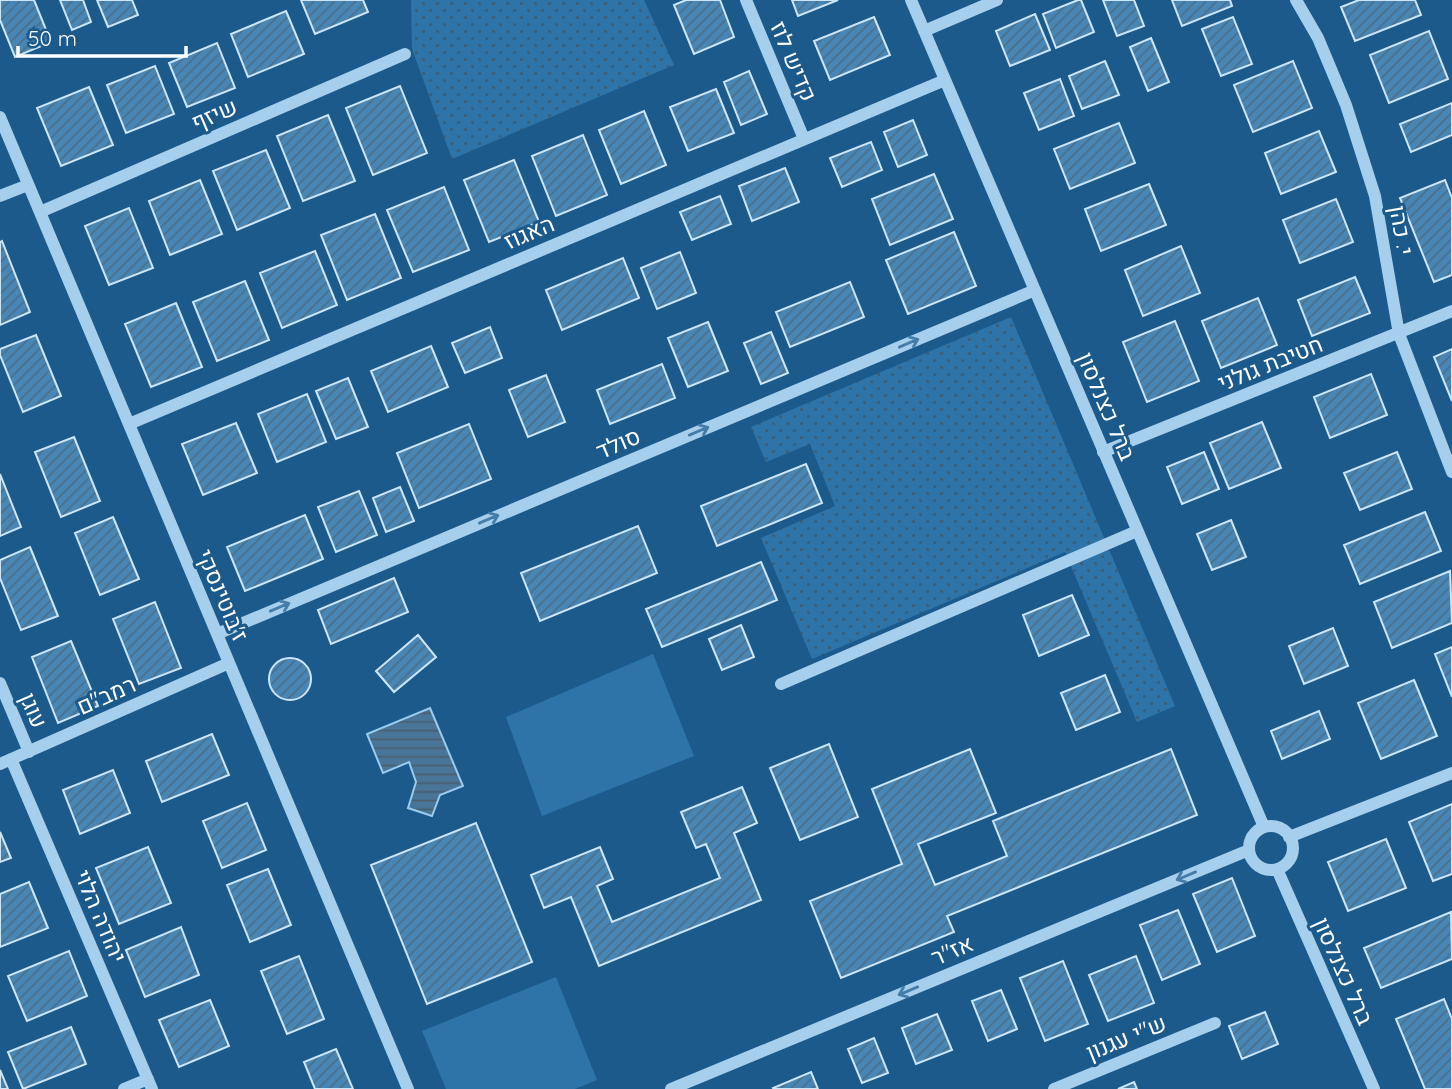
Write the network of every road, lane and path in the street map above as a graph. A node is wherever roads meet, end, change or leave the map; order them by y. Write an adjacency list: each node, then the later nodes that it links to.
1 (746, 0): 9 (street, קדיש לוז)
2 (911, 0): 5 (street, ברל כצנלסון)
3 (997, 0): 5 (street)
4 (1296, 0): 15 (street, י. כהן)
5 (924, 31): 7 (street, ברל כצנלסון)
6 (405, 54): 12 (street, שיזף)
7 (945, 80): 9 (street, האגוז); 13 (street, ברל כצנלסון)
8 (0, 117): 10 (street, ז'בוטינסקי)
9 (804, 139): 16 (street, האגוז)
10 (29, 184): 11 (street); 12 (street, ז'בוטינסקי)
11 (0, 196)
12 (40, 212): 16 (street, ז'בוטינסקי)
13 (1035, 290): 17 (street, ברל כצנלסון); 20 (street, סולד, one-way to 13)
14 (1452, 312): 15 (street, חטיבת גולני)
15 (1399, 334): 17 (street, חטיבת גולני); 18 (street, י. כהן)
16 (128, 424): 20 (street, ז'בוטינסקי)
17 (1103, 452): 19 (street, ברל כצנלסון)
18 (1452, 472)
19 (1137, 531): 23 (street); 27 (street, ברל כצנלסון)
20 (217, 634): 21 (street, ז'בוטינסקי)
21 (229, 663): 24 (street, רמב"ם); 34 (street, ז'בוטינסקי)
22 (0, 684): 24 (street, עוגן)
23 (781, 684)
24 (29, 752): 25 (street, רמב"ם)
25 (5, 762): 32 (street, יהודה הלוי)
26 (1452, 773): 28 (street)
27 (1264, 827): 28 (street); 29 (street)
28 (1289, 837): 30 (street)
29 (1249, 850): 30 (street); 35 (street, אז"ר, one-way to 35)
30 (1277, 869): 37 (street, ברל כצנלסון)
31 (1215, 1023): 36 (street, ש"י עגנון)
32 (150, 1084): 33 (street)
33 (124, 1089)
34 (408, 1089)
35 (671, 1089)
36 (1054, 1089)
37 (1374, 1089)

